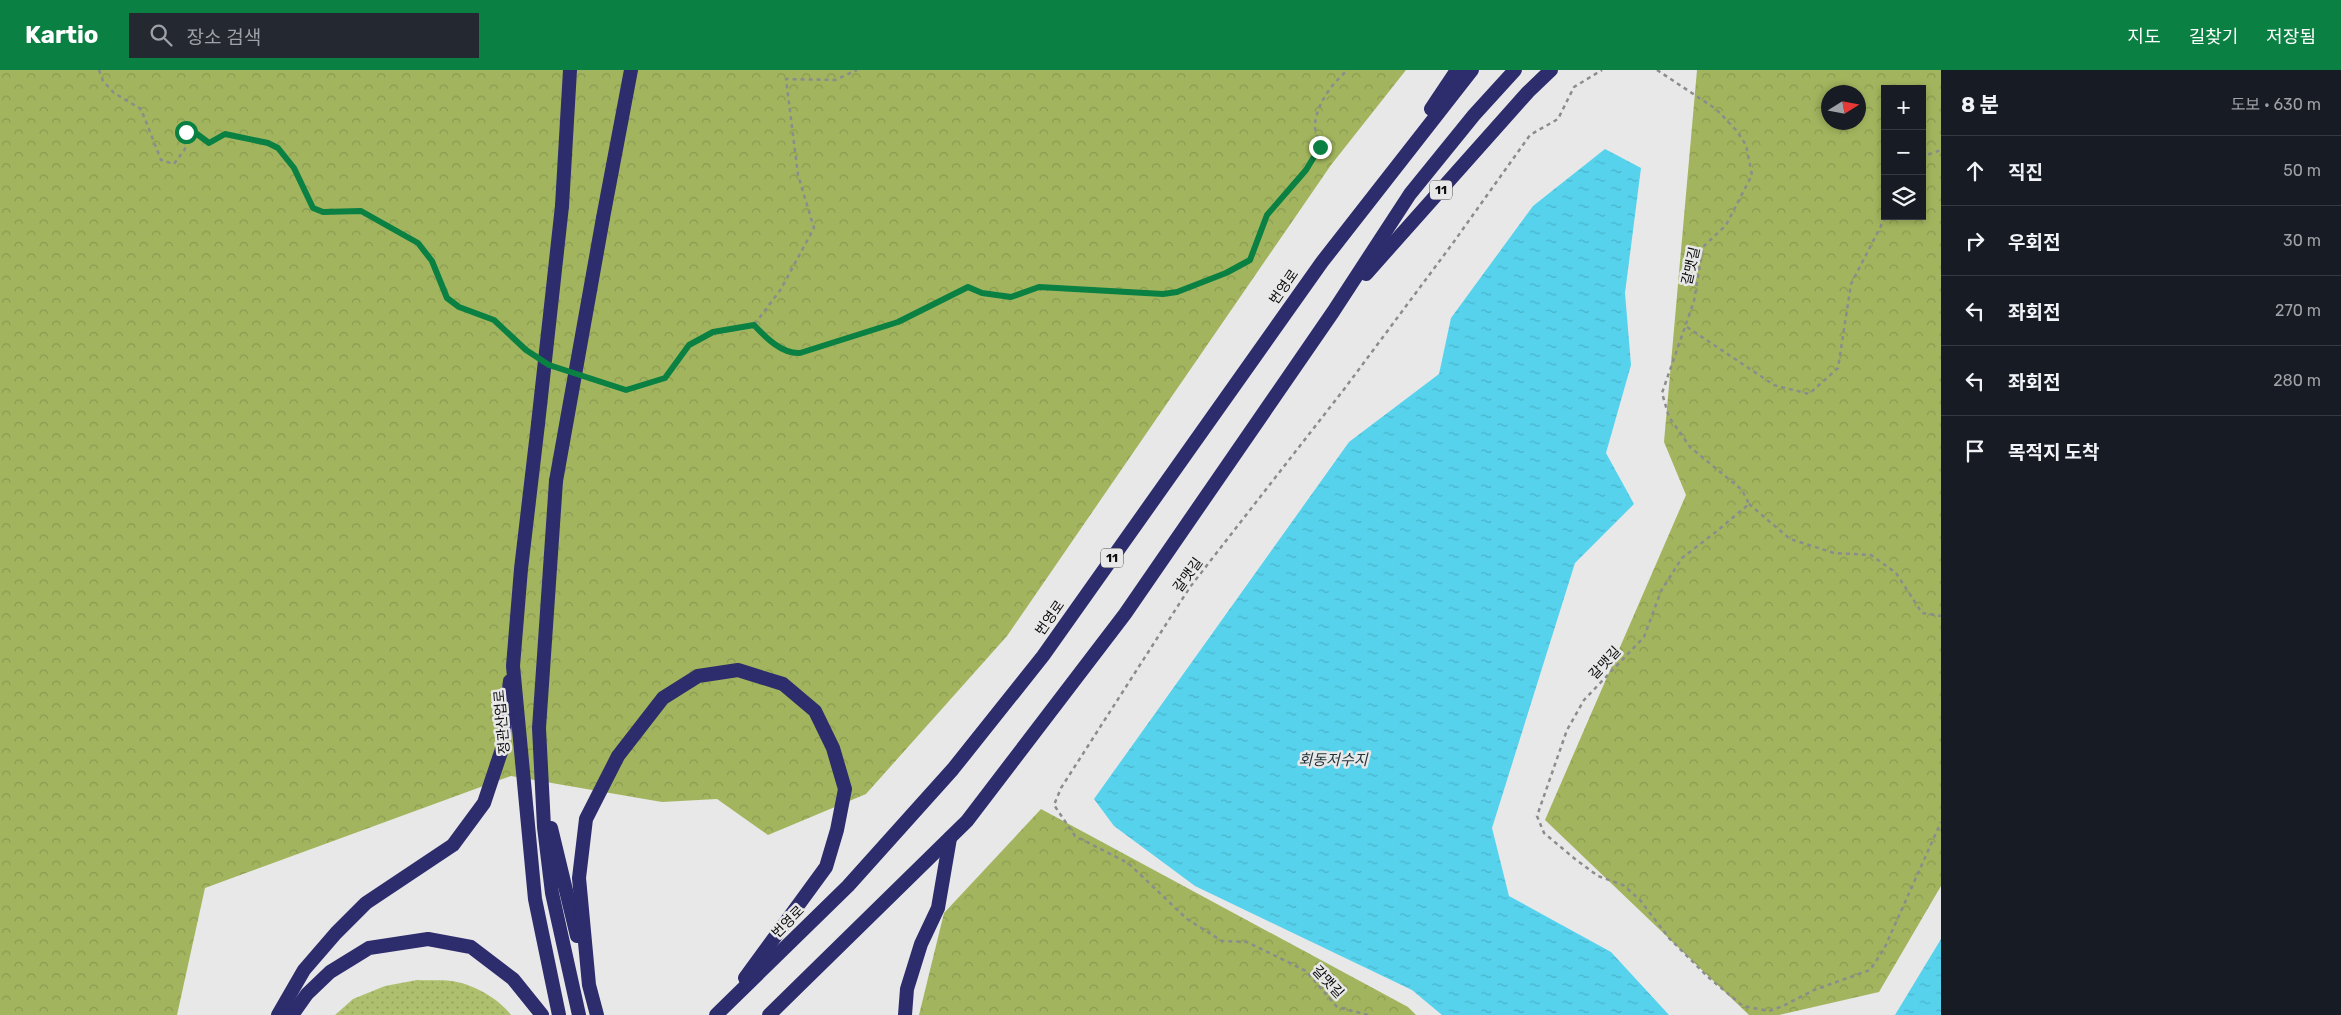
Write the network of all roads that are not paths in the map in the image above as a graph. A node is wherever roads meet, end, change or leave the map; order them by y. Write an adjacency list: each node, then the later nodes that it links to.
1 (570, 70): 9 (highway, 정관산업로, bridge)
2 (631, 70): 10 (highway, bridge)
3 (1457, 70): 7 (highway, 번영로 / 11)
4 (1472, 70): 7 (highway, 번영로 / 11)
5 (1515, 70): 8 (highway, 11)
6 (1551, 70): 8 (highway, 11)
7 (1367, 202): 13 (highway, 번영로 / 11)
8 (1333, 312): 11 (highway, 11)
9 (513, 666): 14 (highway); 17 (highway, 정관산업로)
10 (542, 787): 12 (highway); 18 (highway)
11 (950, 838): 20 (highway, 11); 21 (highway)
12 (589, 985): 13 (highway); 19 (highway)
13 (720, 1011)
14 (278, 1015)
15 (292, 1015): 16 (highway)
16 (542, 1015)
17 (559, 1015)
18 (579, 1015)
19 (597, 1015)
20 (769, 1015)
21 (905, 1015)

